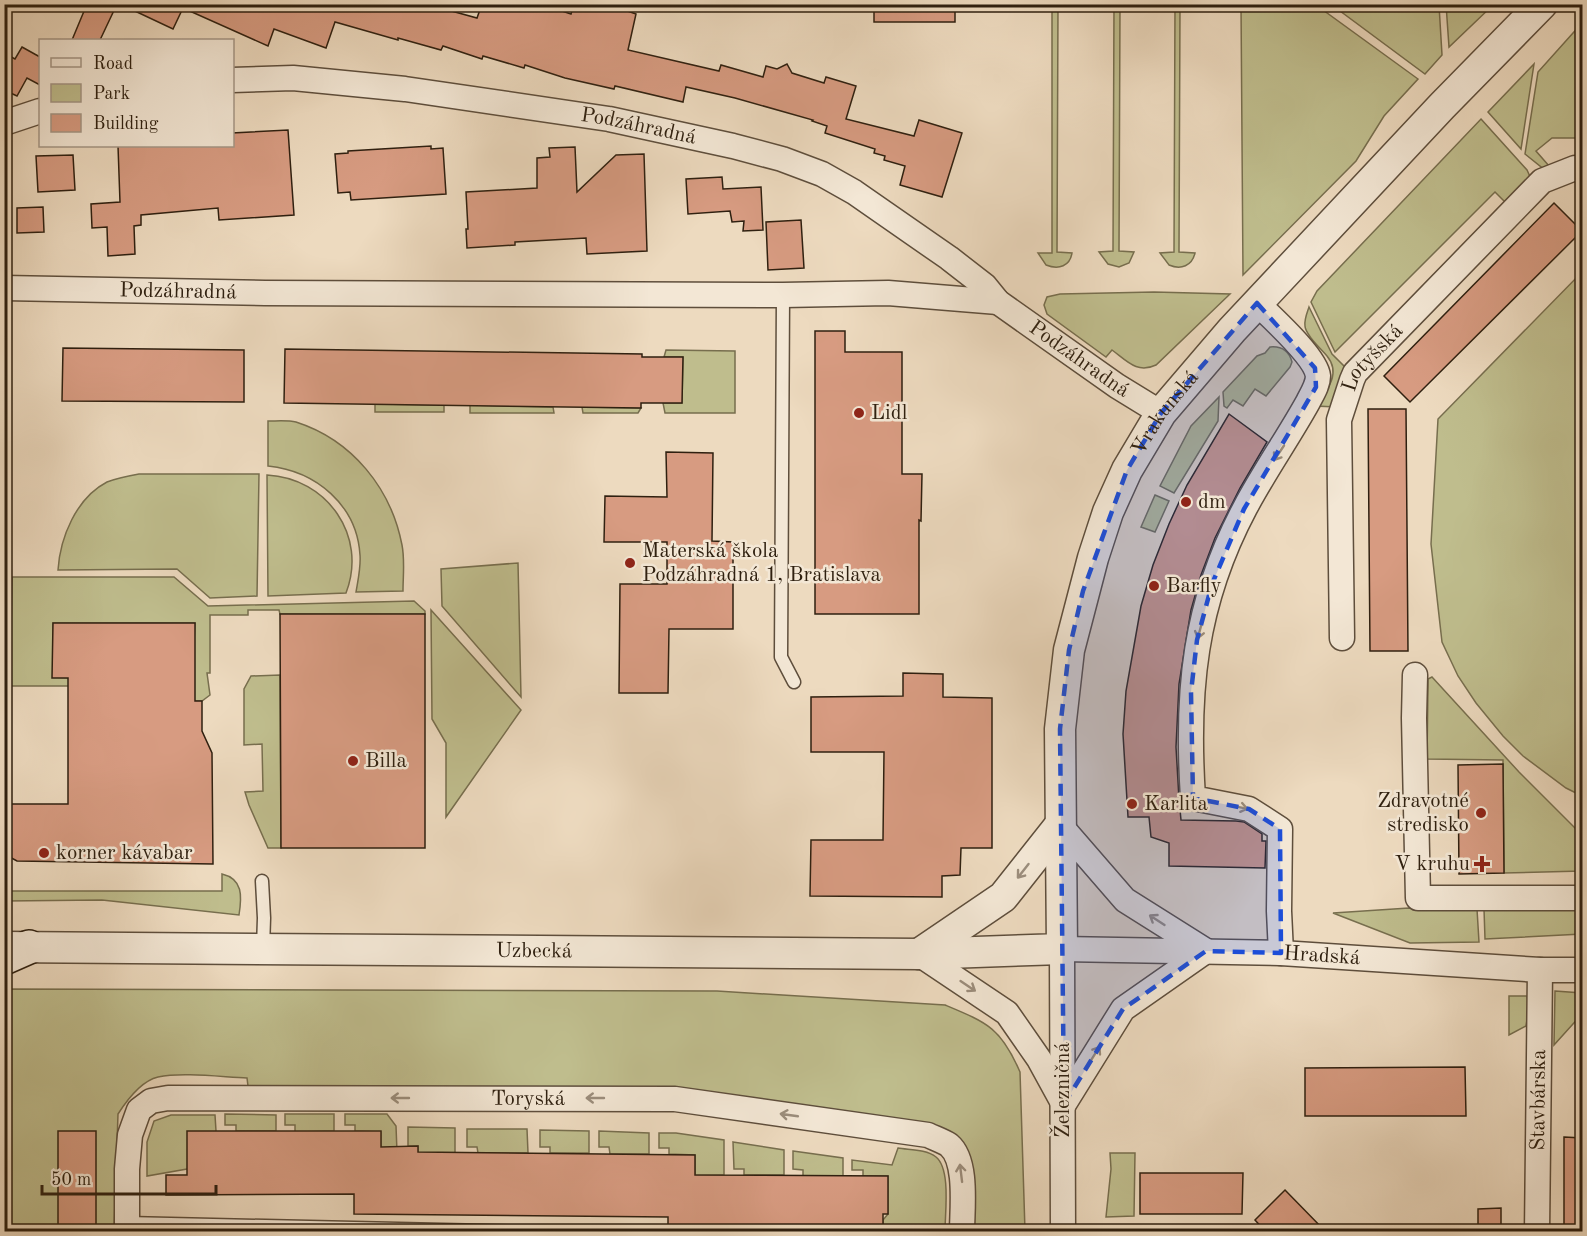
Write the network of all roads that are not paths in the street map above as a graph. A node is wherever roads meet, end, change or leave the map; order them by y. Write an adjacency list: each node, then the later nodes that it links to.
1 (1542, 4): 9 (street, Vrakunská)
2 (234, 80): 8 (street, Podzáhradná)
3 (39, 111): 4 (street)
4 (4, 123)
5 (1582, 168): 11 (street, Lotyšská)
6 (4, 288): 7 (street, Podzáhradná)
7 (783, 295): 8 (street, Podzáhradná); 13 (lane)
8 (998, 302): 10 (street, Podzáhradná)
9 (1257, 303): 10 (street, Vrakunská); 21 (street, one-way to 21)
10 (1161, 413): 14 (street, Vrakunská)
11 (1342, 638)
12 (1415, 675): 16 (street)
13 (794, 682)
14 (1060, 825): 19 (street, Vrakunská); 20 (street, one-way to 14); 22 (street, one-way to 22)
15 (262, 881): 18 (lane)
16 (1582, 898)
17 (10, 947): 18 (street, Uzbecká)
18 (263, 948): 22 (street, Uzbecká)
19 (1062, 949): 20 (street, Hradská); 22 (street, Uzbecká); 25 (street, Železničná)
20 (1206, 951): 21 (street, Hradská); 25 (street, one-way to 20)
21 (1281, 953): 23 (street, Hradská)
22 (919, 954): 25 (street, one-way to 25)
23 (1540, 970): 24 (street, Hradská); 30 (street, Stavbárska)
24 (1582, 970)
25 (1064, 1104): 29 (street, Železničná)
26 (127, 1227): 27 (lane); 28 (street, Toryská, one-way to 26)
27 (527, 1232)
28 (962, 1232)
29 (1063, 1232)
30 (1537, 1232)

